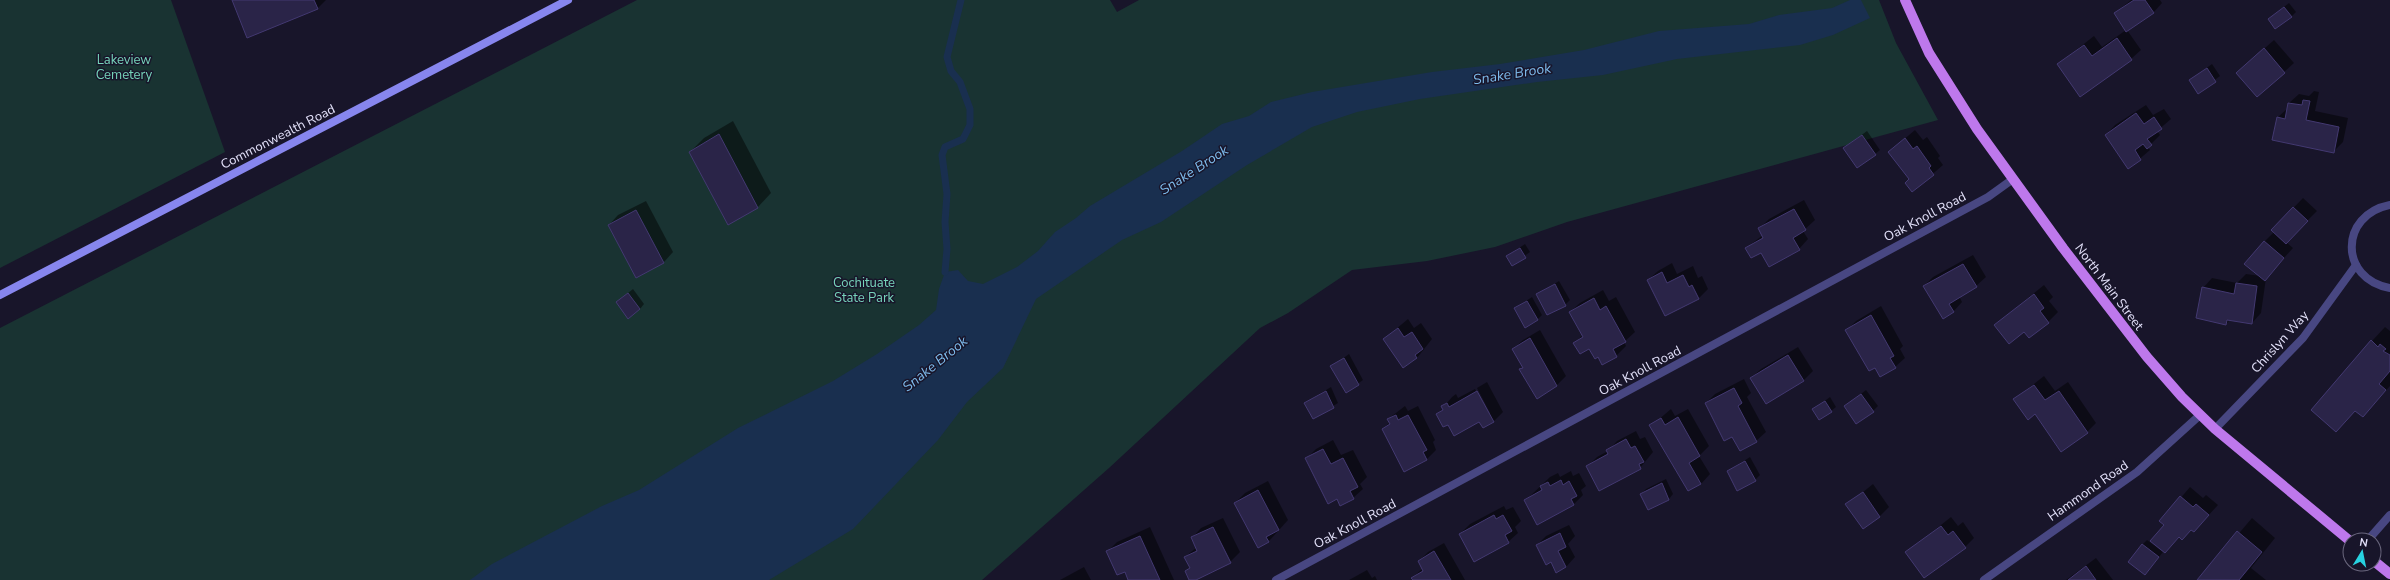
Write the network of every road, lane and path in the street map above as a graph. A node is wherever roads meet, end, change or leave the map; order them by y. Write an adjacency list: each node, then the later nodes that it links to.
1 (566, 0): 7 (main road, Commonwealth Road)
2 (1904, 0): 3 (main road, North Main Street)
3 (2013, 180): 8 (main road, North Main Street); 15 (street, Oak Knoll Road)
4 (2390, 205): 5 (street)
5 (2356, 265): 6 (street); 9 (street, Chrislyn Way)
6 (2390, 288)
7 (0, 295)
8 (2200, 415): 9 (main road, North Main Street); 16 (street, Hammond Road)
9 (2215, 429): 12 (main road, North Main Street)
10 (2390, 515): 11 (street)
11 (2375, 532)
12 (2342, 534)
13 (2382, 568): 14 (main road)
14 (2390, 574)
15 (1276, 580)
16 (1984, 580)

